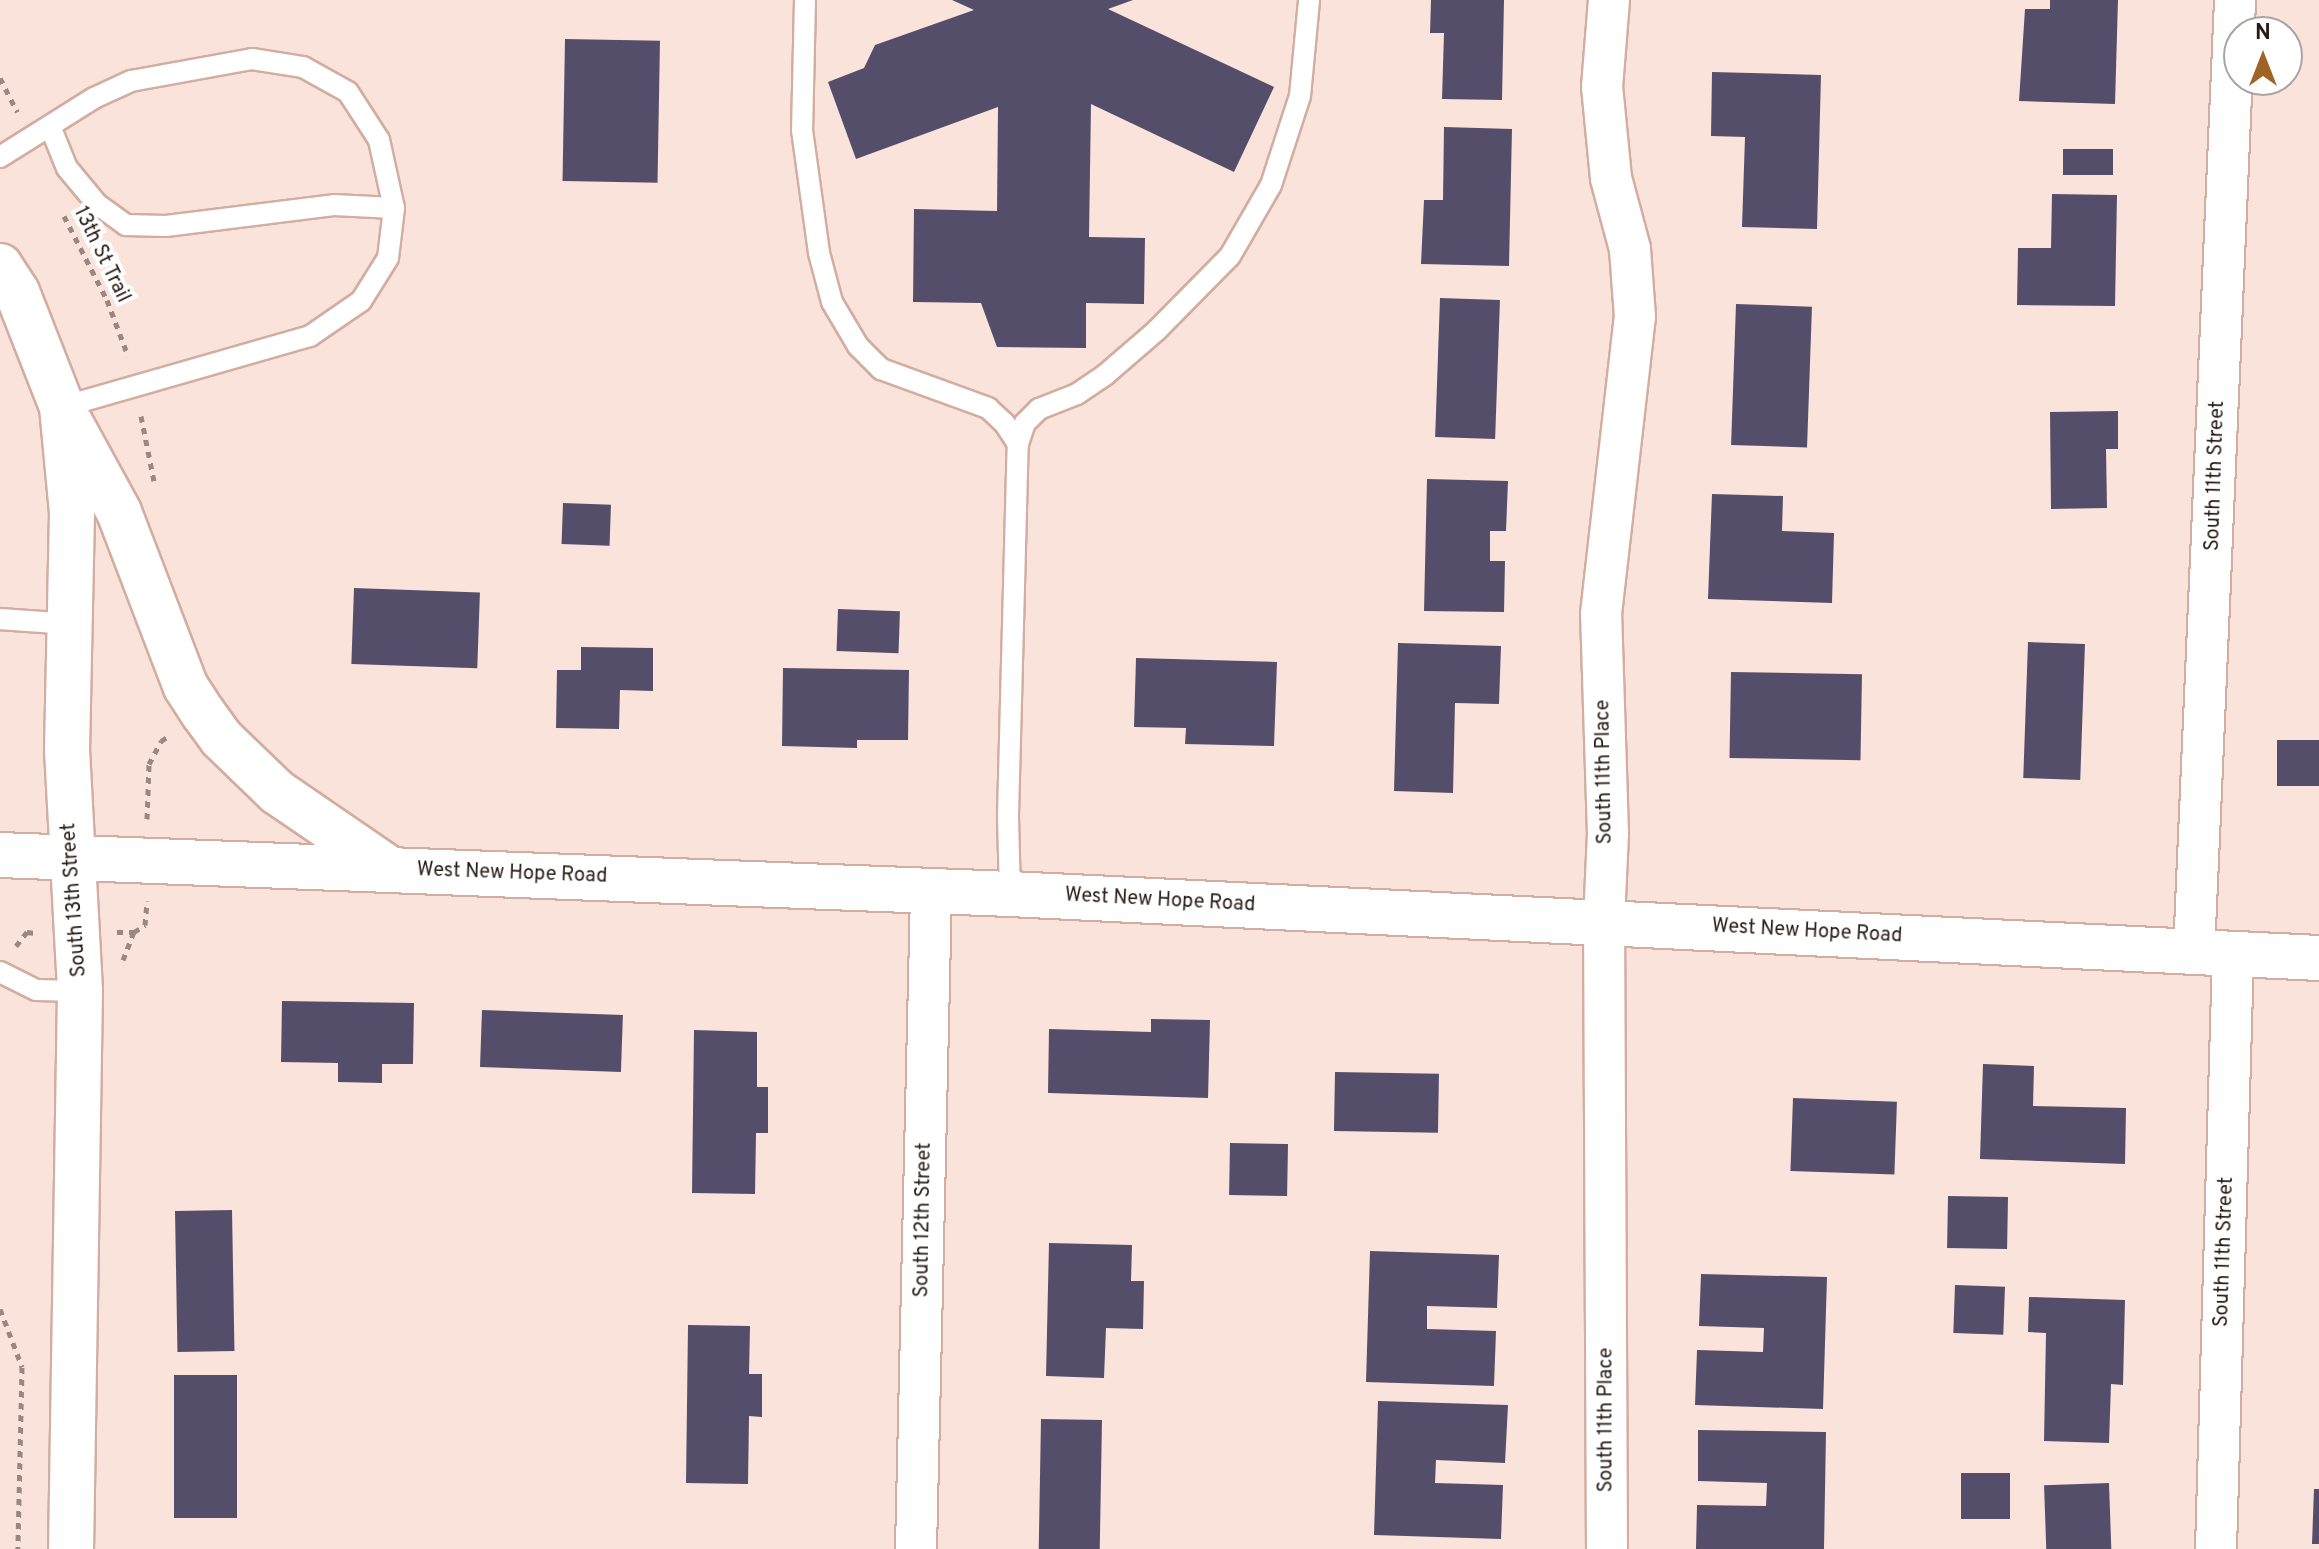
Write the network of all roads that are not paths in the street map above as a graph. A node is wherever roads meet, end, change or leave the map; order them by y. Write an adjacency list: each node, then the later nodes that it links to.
1 (805, 0): 10 (lane)
2 (1309, 0): 10 (lane)
3 (1609, 0): 18 (street, South 11th Place)
4 (2235, 0): 19 (street, South 11th Street)
5 (50, 126): 6 (lane); 7 (lane); 7 (lane)
6 (0, 157)
7 (394, 208): 9 (lane)
8 (6, 286): 9 (main road, South 13th Street)
9 (62, 407): 12 (main road, South 13th Street); 15 (main road)
10 (1018, 444): 17 (lane)
11 (0, 619): 12 (lane)
12 (71, 624): 14 (main road, South 13th Street)
13 (0, 855): 14 (main road, West New Hope Road)
14 (71, 857): 15 (main road, West New Hope Road); 22 (main road, South 13th Street)
15 (391, 870): 16 (main road, West New Hope Road)
16 (931, 891): 17 (main road, West New Hope Road); 24 (street, South 12th Street)
17 (1010, 894): 18 (main road, West New Hope Road)
18 (1604, 921): 19 (main road, West New Hope Road); 25 (street, South 11th Place)
19 (2214, 954): 20 (main road, West New Hope Road); 26 (street, South 11th Street)
20 (2319, 958)
21 (0, 972): 22 (lane)
22 (80, 991): 23 (main road, South 13th Street)
23 (71, 1549)
24 (916, 1549)
25 (1607, 1549)
26 (2216, 1549)

